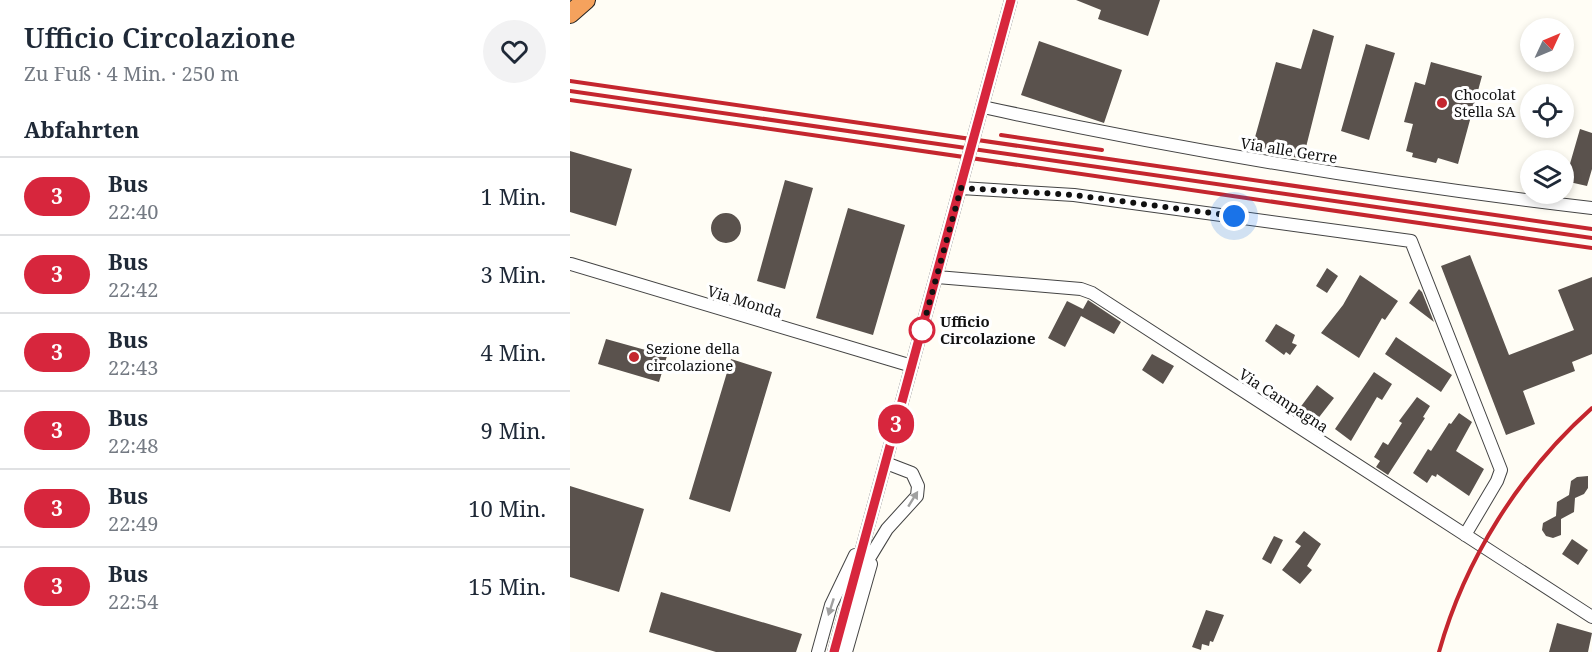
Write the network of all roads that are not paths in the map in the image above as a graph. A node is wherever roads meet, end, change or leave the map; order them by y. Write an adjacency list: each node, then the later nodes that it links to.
1 (586, 0): 3 (highway)
2 (1011, 0): 4 (street)
3 (570, 14)
4 (983, 107): 5 (street); 6 (street, Via alle Gerre)
5 (961, 188): 8 (street); 12 (street)
6 (1592, 208)
7 (571, 264): 9 (street, Via Monda)
8 (937, 277): 9 (street); 12 (street, Via Campagna)
9 (912, 366): 10 (street)
10 (886, 462): 11 (street); 13 (street, one-way to 10)
11 (865, 535): 14 (street); 16 (street, one-way to 16)
12 (1465, 535): 15 (street, Via Campagna)
13 (877, 544): 14 (street); 18 (street)
14 (852, 587): 17 (street)
15 (1592, 617)
16 (818, 652)
17 (834, 652)
18 (846, 652)

